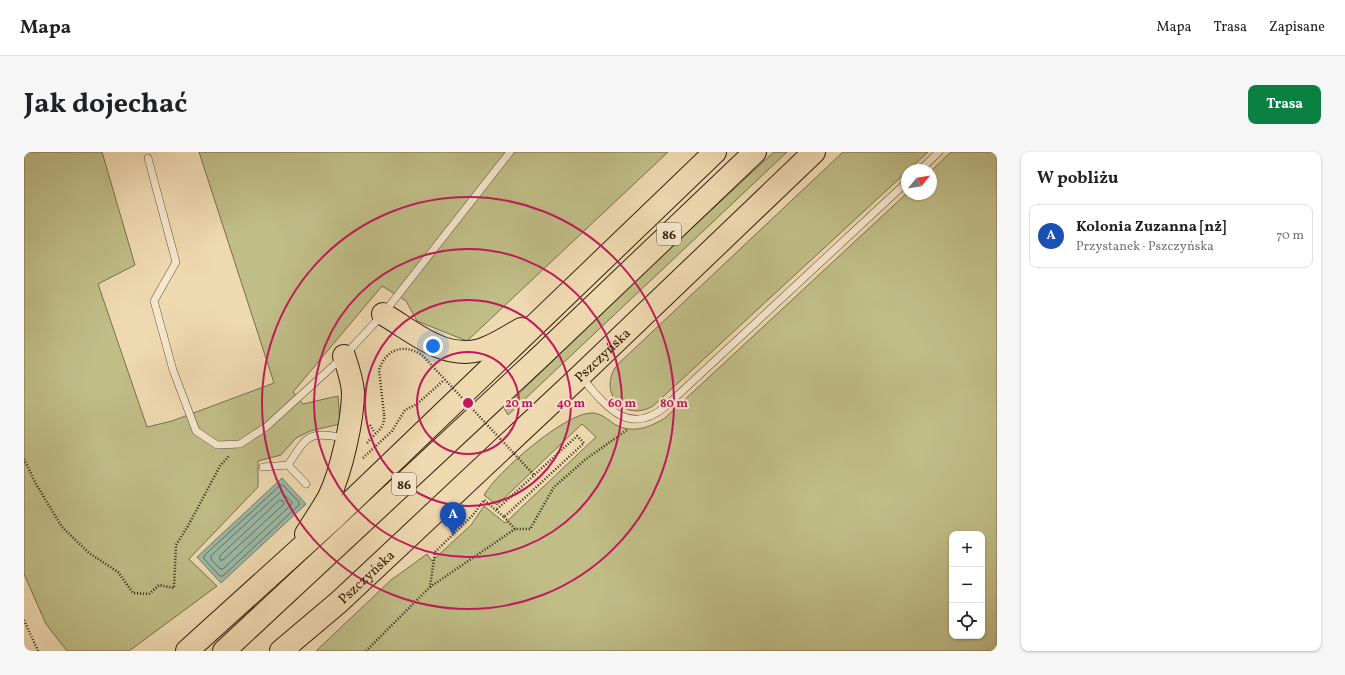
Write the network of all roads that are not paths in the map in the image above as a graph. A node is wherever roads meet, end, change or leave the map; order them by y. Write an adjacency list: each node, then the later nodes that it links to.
1 (510, 152): 9 (lane)
2 (716, 152): 10 (main road)
3 (755, 152): 20 (main road, 86)
4 (814, 152): 12 (main road, Pszczyńska)
5 (940, 152): 7 (lane)
6 (148, 158): 11 (lane)
7 (927, 164)
8 (901, 188): 12 (lane)
9 (383, 314): 10 (main road); 11 (lane)
10 (545, 316): 17 (main road)
11 (344, 356): 13 (main road)
12 (580, 376): 18 (main road, Pszczyńska)
13 (346, 438): 14 (lane); 17 (main road)
14 (288, 465): 15 (lane); 16 (lane)
15 (263, 467)
16 (306, 484)
17 (294, 554): 19 (main road)
18 (339, 602): 21 (main road, Pszczyńska); 22 (main road)
19 (187, 651)
20 (224, 651)
21 (281, 651)
22 (294, 651)

